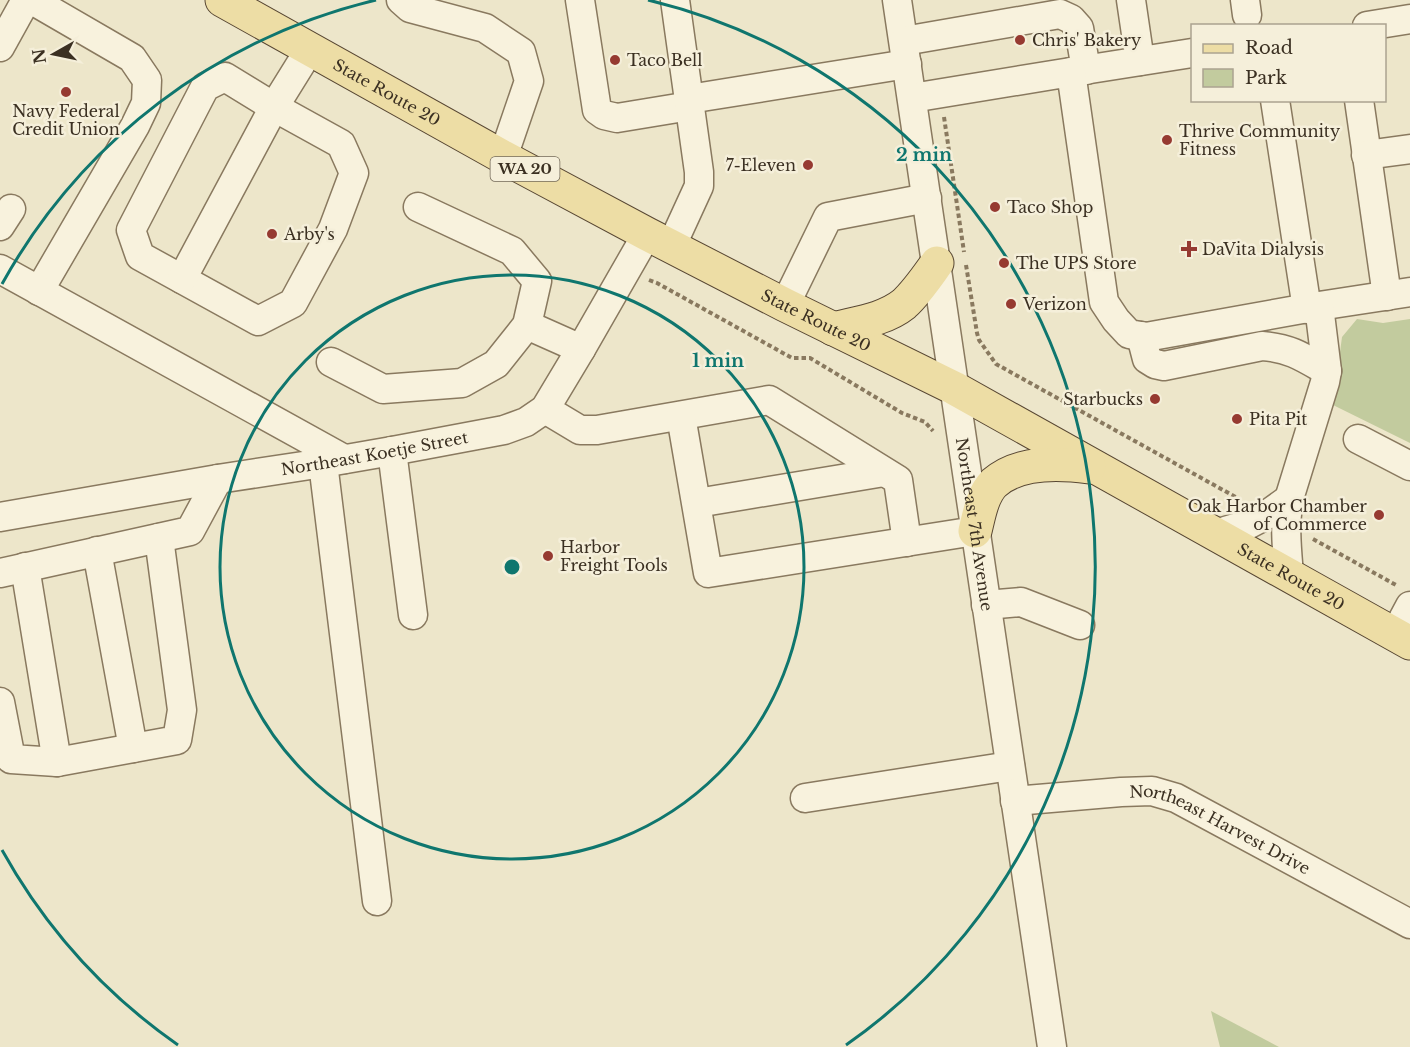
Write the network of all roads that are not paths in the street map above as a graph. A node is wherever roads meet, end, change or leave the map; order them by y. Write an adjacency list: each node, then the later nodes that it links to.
1 (26, 0): 12 (street)
2 (32, 0): 32 (street)
3 (222, 0): 9 (main road, State Route 20 / WA 20)
4 (401, 0): 25 (street)
5 (580, 0): 19 (street)
6 (675, 0): 19 (street, Northeast Koetje Street)
7 (897, 0): 14 (street, Northeast 7th Avenue)
8 (1131, 0): 16 (street)
9 (258, 9): 13 (main road, State Route 20 / WA 20)
10 (1410, 19): 11 (street)
11 (1379, 24)
12 (0, 47)
13 (310, 49): 22 (street); 25 (main road, State Route 20 / WA 20)
14 (905, 52): 17 (street); 18 (street, Northeast 7th Avenue); 19 (street)
15 (1191, 53): 16 (street)
16 (1140, 62): 17 (street)
17 (1079, 71): 18 (street); 38 (street)
18 (912, 98): 26 (street, Northeast 7th Avenue)
19 (690, 102): 28 (street, Northeast Koetje Street)
20 (1275, 102): 35 (street)
21 (1359, 102): 24 (street)
22 (274, 107): 31 (street); 31 (street); 31 (street)
23 (1410, 150): 24 (street)
24 (1366, 154): 33 (street)
25 (503, 157): 28 (main road, State Route 20 / WA 20)
26 (927, 198): 29 (street, Northeast 7th Avenue); 34 (street)
27 (418, 207): 36 (street)
28 (659, 240): 34 (main road, State Route 20 / WA 20); 39 (street, Northeast Koetje Street)
29 (956, 260): 37 (main road); 42 (street, Northeast 7th Avenue)
30 (0, 269): 32 (street)
31 (182, 279)
32 (39, 291): 47 (street)
33 (1401, 294): 35 (street)
34 (785, 305): 37 (main road, State Route 20 / WA 20)
35 (1313, 307): 38 (street); 41 (street)
36 (527, 325): 39 (street); 40 (street)
37 (833, 329): 42 (main road, State Route 20 / WA 20)
38 (1141, 336): 41 (street)
39 (581, 349): 43 (street, Northeast Koetje Street)
40 (331, 362)
41 (1327, 371): 53 (street)
42 (954, 388): 49 (main road, State Route 20 / WA 20); 55 (street, Northeast 7th Avenue)
43 (544, 409): 44 (street); 46 (street, Northeast Koetje Street)
44 (681, 416): 50 (street); 52 (street)
45 (1359, 439): 48 (street)
46 (392, 451): 47 (street, Northeast Koetje Street); 64 (street)
47 (334, 461): 51 (street, Northeast Koetje Street); 73 (street)
48 (1410, 466)
49 (1096, 468): 55 (main road); 56 (main road, State Route 20 / WA 20)
50 (884, 472): 52 (street); 58 (street)
51 (218, 479): 54 (street, Northeast Koetje Street); 57 (street)
52 (697, 503): 58 (street)
53 (1281, 513): 56 (street); 61 (street)
54 (0, 517)
55 (975, 531): 58 (street); 63 (street, Northeast 7th Avenue)
56 (1215, 534): 61 (main road, State Route 20 / WA 20)
57 (159, 538): 59 (street); 68 (street)
58 (907, 542)
59 (97, 551): 60 (street); 68 (street)
60 (12, 570): 69 (street)
61 (1289, 575): 66 (main road, State Route 20 / WA 20)
62 (1405, 596): 66 (street)
63 (986, 605): 65 (street); 70 (street, Northeast 7th Avenue)
64 (413, 615)
65 (1080, 625)
66 (1403, 638)
67 (0, 702): 69 (street)
68 (133, 748): 69 (street)
69 (57, 762)
70 (1010, 766): 71 (street); 72 (street, Northeast 7th Avenue)
71 (805, 798)
72 (1015, 801): 74 (street, Northeast Harvest Drive); 75 (street, Northeast 7th Avenue)
73 (377, 901)
74 (1410, 924)
75 (1052, 1047)

